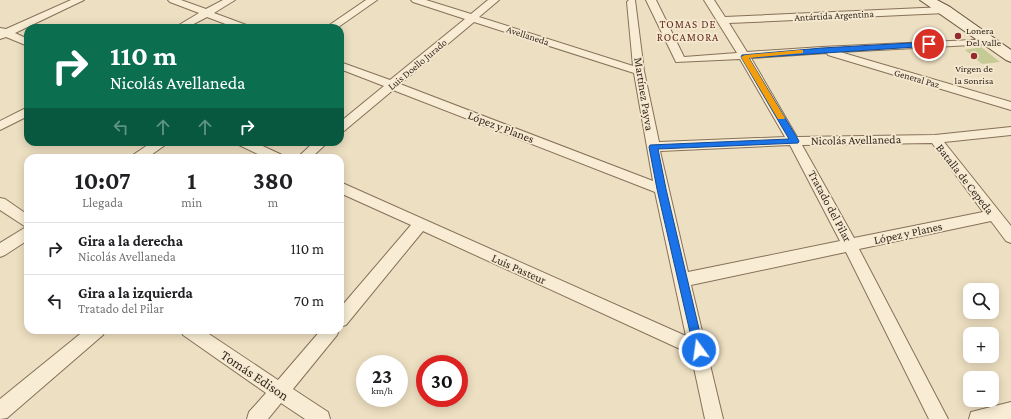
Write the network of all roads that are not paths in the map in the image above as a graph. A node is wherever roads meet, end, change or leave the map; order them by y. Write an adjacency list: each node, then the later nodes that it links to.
1 (79, 0): 18 (street)
2 (173, 0): 12 (street)
3 (230, 0): 12 (street)
4 (372, 0): 17 (street)
5 (416, 0): 13 (street, Avellaneda)
6 (494, 0): 13 (street, Luis Doello Jurado)
7 (709, 0): 14 (street, Tratado del Pilar)
8 (927, 0): 11 (main road)
9 (629, 1): 10 (street); 25 (street, Martínez Payva)
10 (652, 1): 22 (street)
11 (941, 5): 14 (street, Antártida Argentina); 20 (main road)
12 (206, 13): 15 (street); 16 (street)
13 (472, 18): 25 (street, Avellaneda); 26 (street, Luis Doello Jurado)
14 (723, 20): 22 (street, Tratado del Pilar)
15 (186, 24)
16 (235, 24)
17 (336, 24)
18 (2, 33): 19 (street)
19 (24, 41)
20 (990, 41): 21 (street); 23 (main road)
21 (822, 50): 22 (street); 27 (street, General Paz)
22 (745, 57): 33 (street, Tratado del Pilar)
23 (1011, 57)
24 (344, 67): 26 (street, López y Planes)
25 (639, 70): 37 (street, Martínez Payva)
26 (392, 85): 29 (street, Luis Doello Jurado); 42 (street, López y Planes)
27 (1011, 106)
28 (24, 113): 30 (street)
29 (344, 125)
30 (0, 126)
31 (1011, 131): 32 (street, Nicolás Avellaneda)
32 (934, 139): 33 (street, Nicolás Avellaneda); 44 (street, Batalla de Cepeda)
33 (795, 141): 37 (street, Nicolás Avellaneda); 49 (street, Tratado del Pilar)
34 (155, 146): 38 (street)
35 (251, 146): 39 (street)
36 (317, 146): 40 (street)
37 (653, 147): 42 (street, Martínez Payva)
38 (144, 154)
39 (268, 154)
40 (308, 154)
41 (344, 189): 46 (street, Luis Pasteur)
42 (661, 189): 51 (street, Martínez Payva)
43 (0, 203): 45 (street)
44 (993, 215): 48 (street, Batalla de Cepeda); 49 (street, López y Planes)
45 (24, 219)
46 (420, 224): 52 (street); 56 (street, Luis Pasteur)
47 (24, 235): 50 (street)
48 (1011, 237)
49 (850, 245): 51 (street, López y Planes); 63 (street, Tratado del Pilar)
50 (0, 251)
51 (682, 280): 56 (street, Martínez Payva)
52 (344, 315)
53 (92, 334): 59 (street)
54 (195, 334): 57 (street, Tomás Edison)
55 (329, 334): 57 (street)
56 (699, 350): 62 (street, Martínez Payva)
57 (280, 391): 60 (street); 61 (street, Tomás Edison)
58 (1011, 411): 64 (street)
59 (0, 412)
60 (256, 419)
61 (321, 419)
62 (714, 419)
63 (939, 419)
64 (978, 419)

